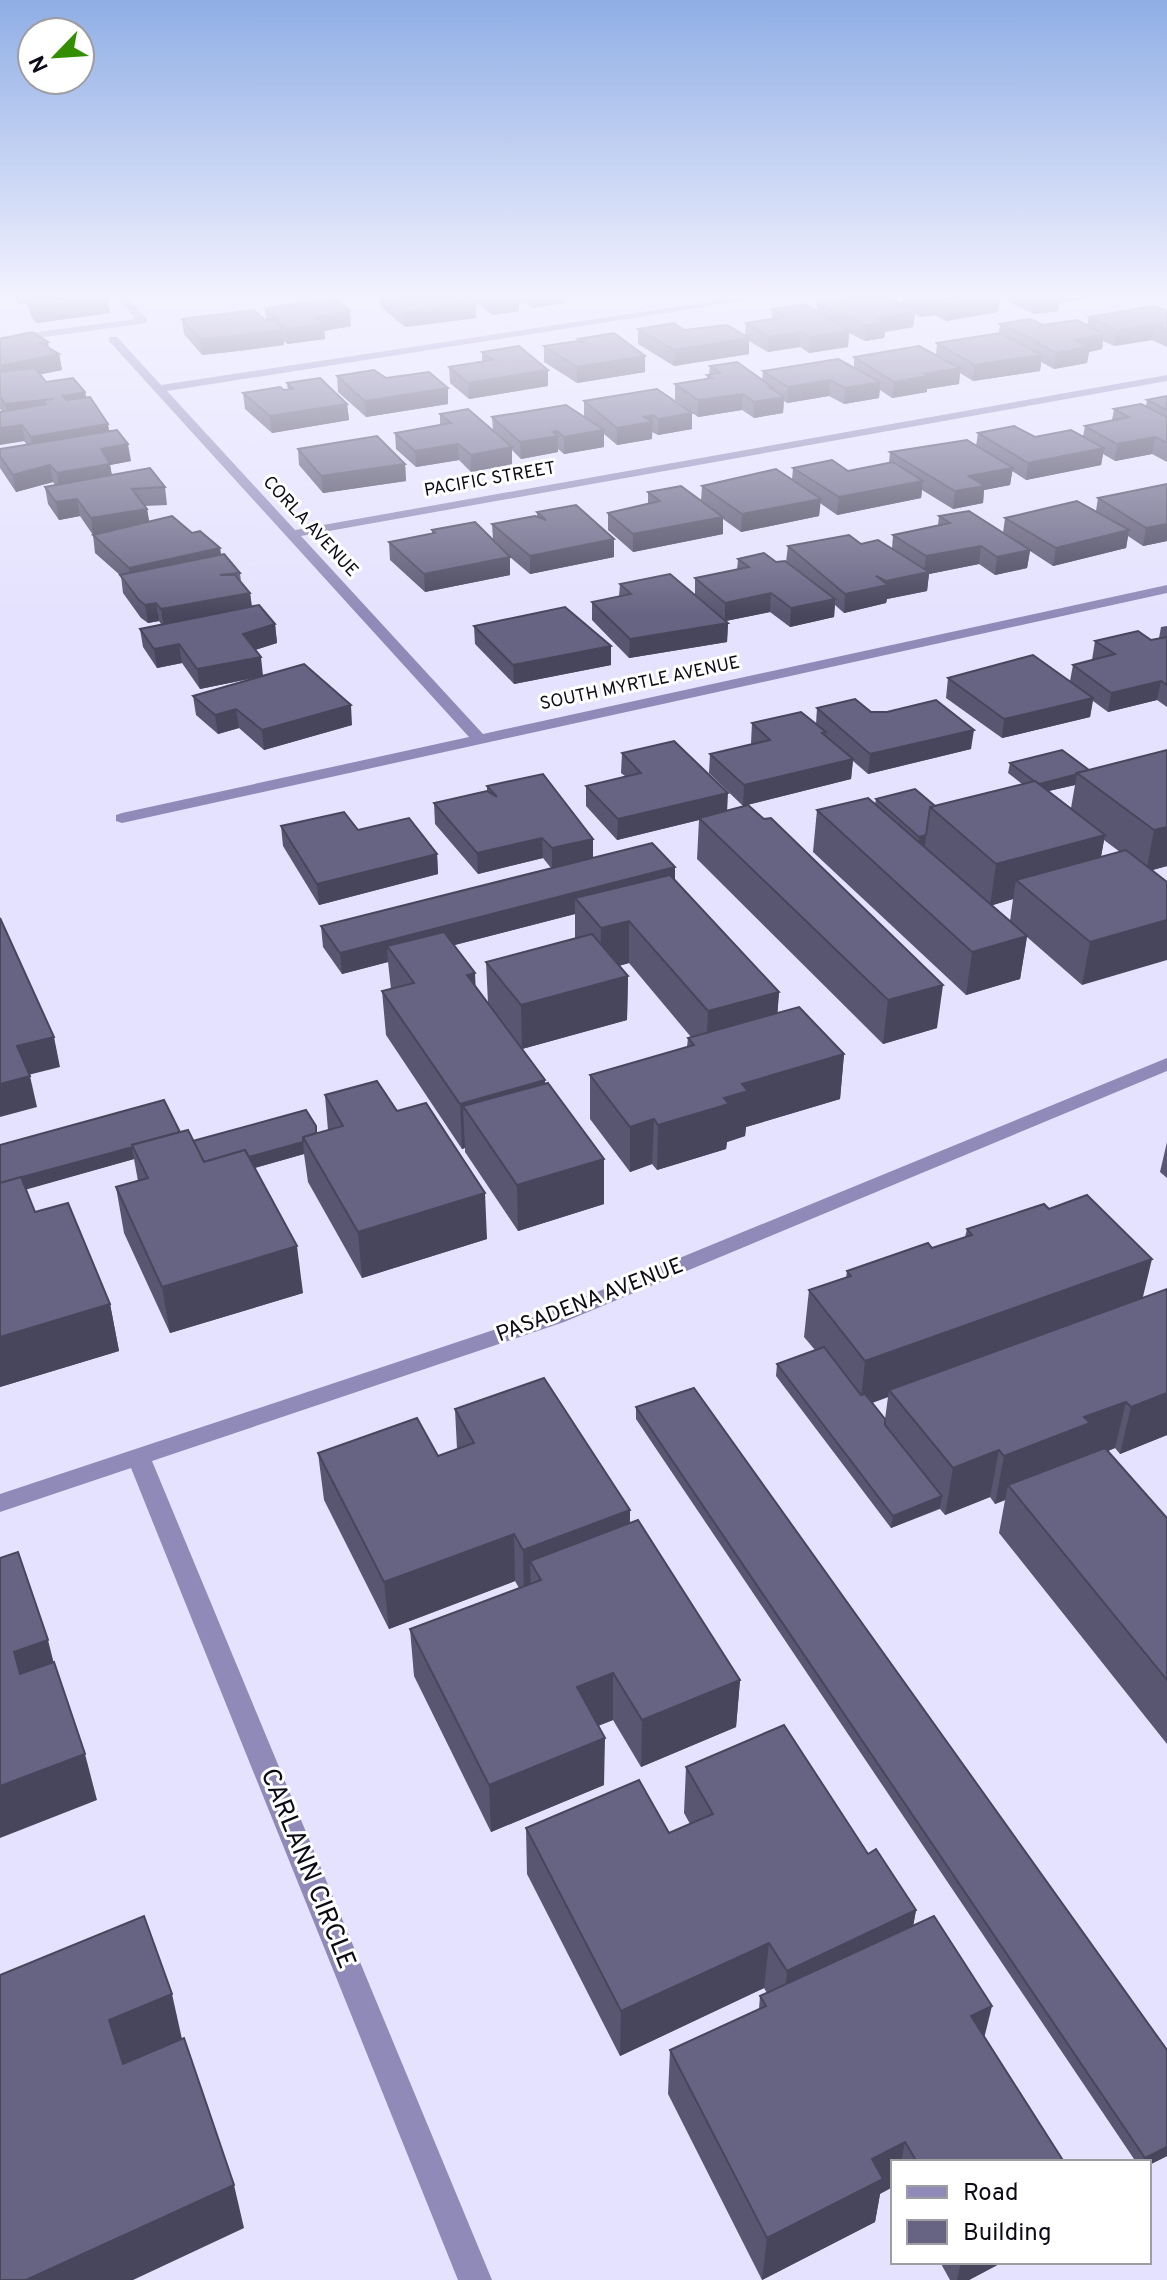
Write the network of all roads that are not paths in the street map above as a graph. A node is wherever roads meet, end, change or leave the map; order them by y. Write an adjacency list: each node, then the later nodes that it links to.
1 (171, 402): 3 (street, CORLA AVENUE)
2 (1030, 402): 3 (street, PACIFIC STREET)
3 (292, 534): 5 (street, CORLA AVENUE)
4 (1167, 589): 5 (street, SOUTH MYRTLE AVENUE)
5 (480, 740): 6 (street, SOUTH MYRTLE AVENUE)
6 (122, 818)
7 (1167, 1064): 8 (street, PASADENA AVENUE)
8 (139, 1458): 9 (street, PASADENA AVENUE); 10 (street, CARLANN CIRCLE)
9 (0, 1503)
10 (475, 2280)

